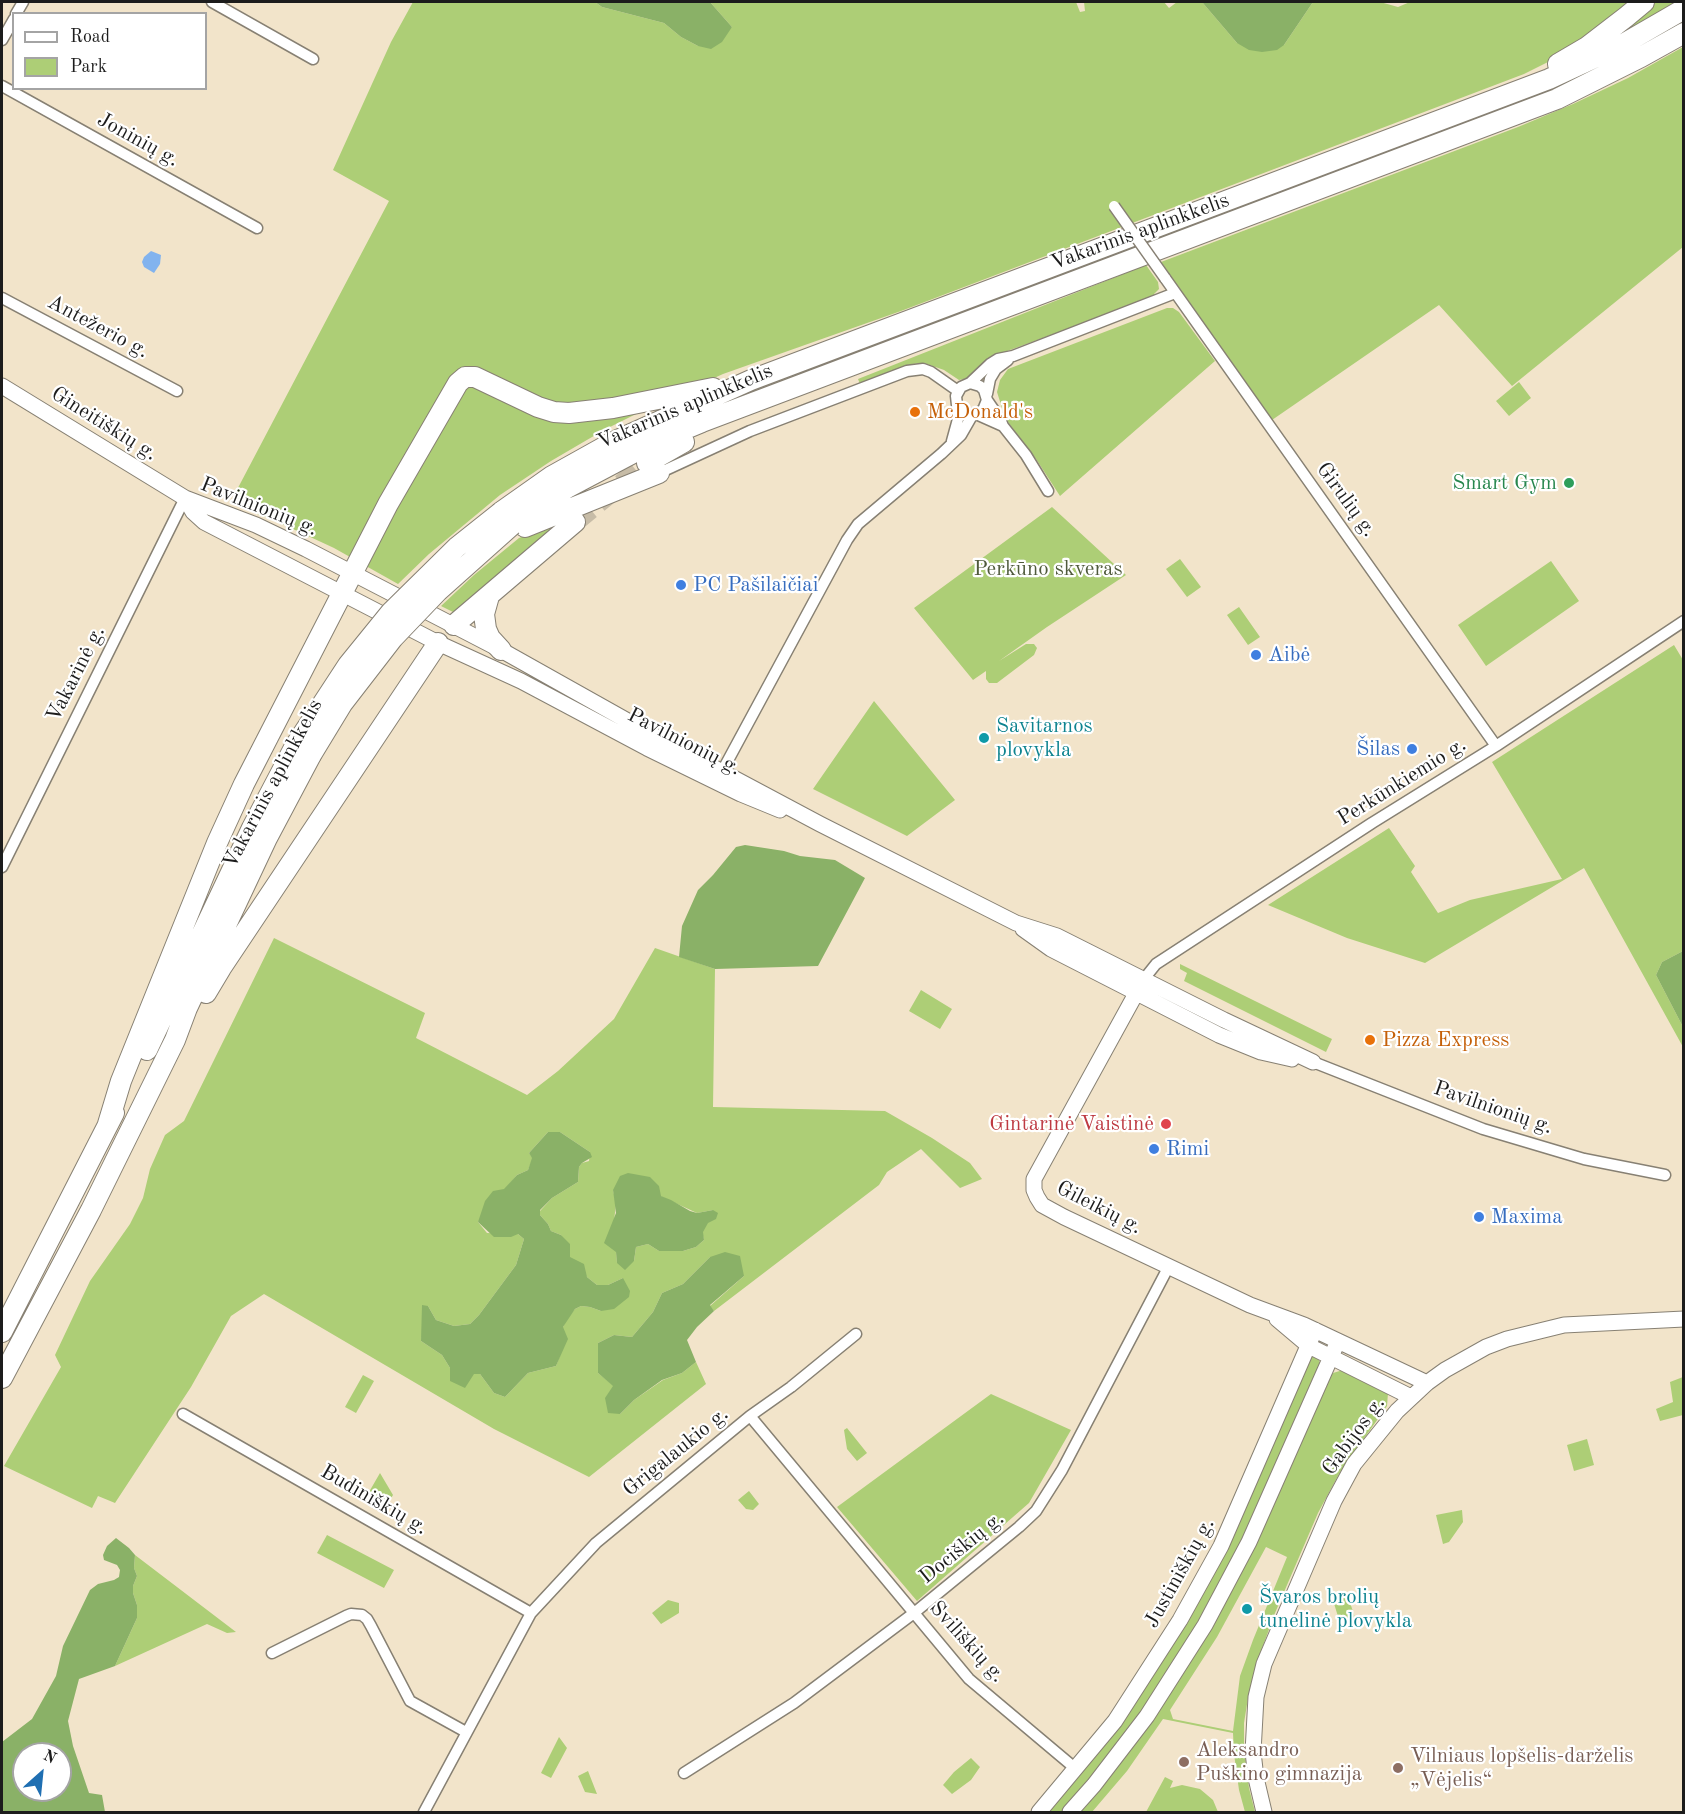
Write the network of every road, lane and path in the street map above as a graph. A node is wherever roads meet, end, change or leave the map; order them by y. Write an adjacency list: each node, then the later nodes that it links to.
1 (212, 2): 7 (street)
2 (1644, 2): 9 (highway)
3 (1683, 9): 9 (highway, Vakarinis aplinkkelis)
4 (12, 22): 6 (street)
5 (1683, 33): 14 (highway, Vakarinis aplinkkelis)
6 (2, 40)
7 (314, 59)
8 (2, 86): 11 (street, Joninių g.)
9 (1521, 88): 16 (highway, Vakarinis aplinkkelis)
10 (1114, 206): 12 (street, Girulių g., bridge)
11 (257, 228)
12 (1175, 293): 15 (street); 38 (street, Girulių g.)
13 (2, 298): 20 (street, Antežerio g.)
14 (964, 323): 26 (highway); 30 (highway, Vakarinis aplinkkelis)
15 (1012, 356): 17 (street); 21 (street)
16 (751, 380): 30 (highway, Vakarinis aplinkkelis); 31 (highway)
17 (970, 383): 19 (street); 21 (street)
18 (2, 386): 28 (street, Gineitiškių g.)
19 (958, 391): 22 (street); 26 (street)
20 (177, 392)
21 (987, 397): 23 (street); 24 (street)
22 (957, 405): 23 (street); 25 (street)
23 (975, 414): 24 (street); 25 (street)
24 (1003, 426): 27 (street)
25 (952, 441): 40 (street)
26 (653, 468): 30 (highway)
27 (1047, 491)
28 (185, 498): 31 (street, Pavilnionių g.); 32 (street, Pavilnionių g.); 41 (street, Vakarinė g.)
29 (575, 522): 33 (highway)
30 (510, 523): 39 (highway, Vakarinis aplinkkelis, bridge); 39 (highway, Vakarinis aplinkkelis, bridge)
31 (352, 573): 32 (highway); 35 (street, Pavilnionių g.)
32 (342, 594): 36 (street, Pavilnionių g.); 47 (highway)
33 (489, 596): 35 (highway); 37 (highway)
34 (1683, 621): 38 (street, Perkūnkiemio g.)
35 (453, 625): 36 (street); 37 (street, Pavilnionių g.)
36 (432, 640): 40 (street, Pavilnionių g.); 45 (highway)
37 (501, 650): 40 (street, Pavilnionių g.)
38 (1496, 746): 43 (street, Perkūnkiemio g.)
39 (303, 751): 45 (highway, Vakarinis aplinkkelis); 47 (highway, Vakarinis aplinkkelis)
40 (719, 777): 42 (street, Pavilnionių g.)
41 (2, 867)
42 (1016, 923): 43 (street, Pavilnionių g.); 44 (street, Pavilnionių g.)
43 (1144, 979): 44 (street, Gileikių g.); 46 (street, Pavilnionių g.)
44 (1137, 993): 46 (street, Pavilnionių g.); 49 (street, Gileikių g.)
45 (175, 1040): 58 (highway, Vakarinis aplinkkelis)
46 (1313, 1062): 48 (street, Pavilnionių g.)
47 (108, 1124): 53 (highway, Vakarinis aplinkkelis)
48 (1665, 1175)
49 (1169, 1266): 50 (street, Gileikių g.); 64 (street, Dociškių g.)
50 (1270, 1314): 52 (street, Gileikių g.); 56 (street, Gileikių g.)
51 (1683, 1319): 59 (street, Gabijos g.)
52 (1316, 1330): 55 (street, Gileikių g.); 56 (street, Justiniškių g.)
53 (2, 1332)
54 (856, 1334): 62 (street, Grigalaukio g.)
55 (1338, 1341): 57 (street); 59 (street, Gileikių g.)
56 (1309, 1346): 57 (street, Gileikių g.); 67 (street, Justiniškių g.)
57 (1332, 1357): 60 (street, Gileikių g.); 71 (street)
58 (2, 1378)
59 (1427, 1383): 60 (street, Gabijos g.)
60 (1411, 1397): 72 (street, Gabijos g.)
61 (183, 1414): 63 (street, Budiniškių g.)
62 (750, 1416): 63 (street, Grigalaukio g.); 64 (street, Sviliškių g.)
63 (531, 1613): 66 (street)
64 (914, 1613): 67 (street, Sviliškių g.); 68 (street, Dociškių g.)
65 (272, 1653): 66 (street)
66 (466, 1732): 69 (street)
67 (1076, 1769): 70 (street, Justiniškių g.)
68 (684, 1773)
69 (424, 1812)
70 (1039, 1812)
71 (1070, 1812)
72 (1264, 1812)

